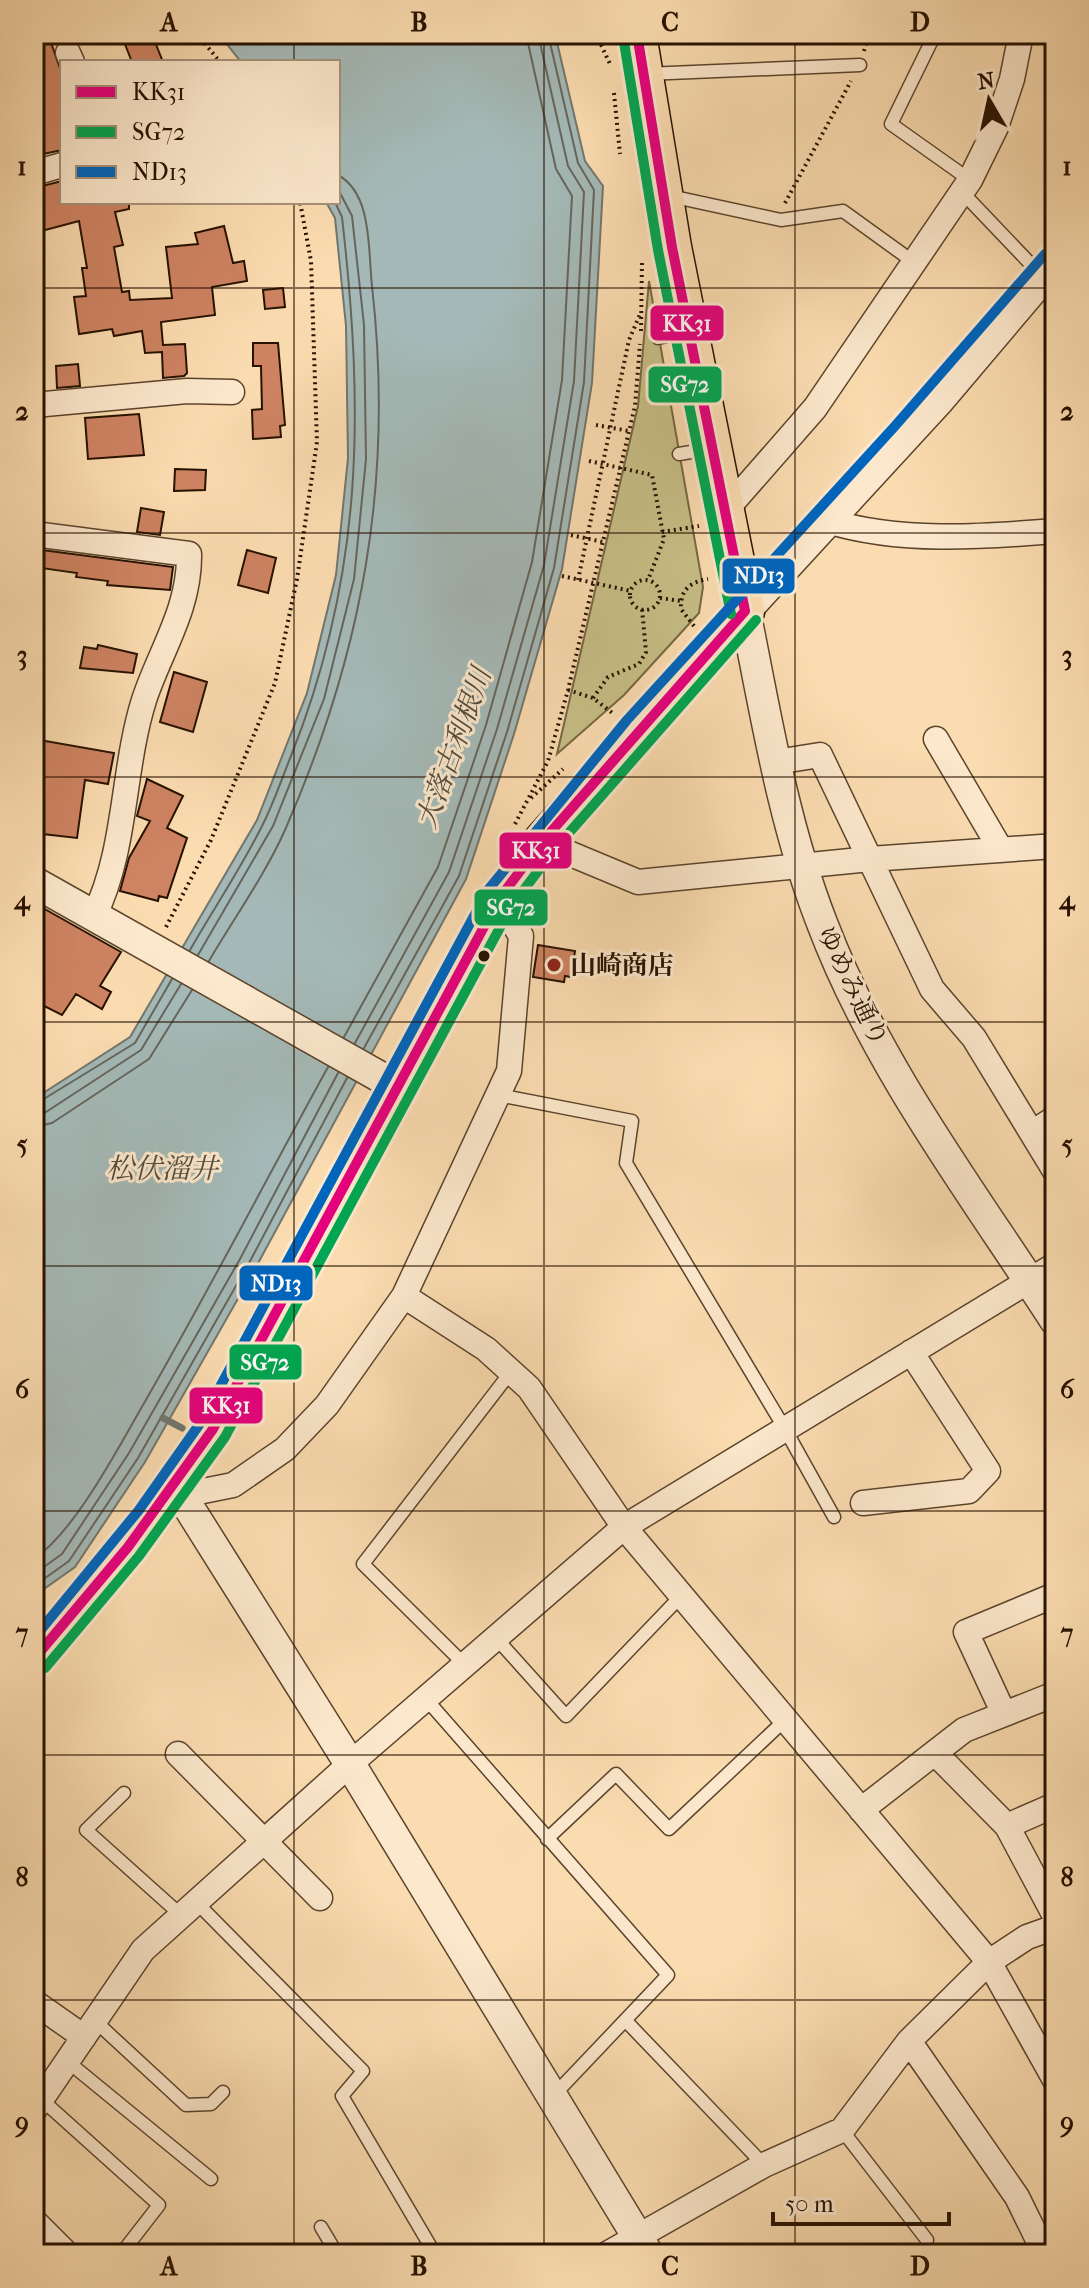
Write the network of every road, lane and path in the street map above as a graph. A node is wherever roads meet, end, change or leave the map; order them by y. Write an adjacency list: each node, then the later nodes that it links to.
1 (197, 34): 6 (path)
2 (637, 34): 8 (main road)
3 (869, 34): 7 (path)
4 (935, 34): 12 (lane)
5 (1021, 34): 12 (street)
6 (218, 60)
7 (860, 65): 8 (lane); 15 (path)
8 (628, 81): 9 (path); 13 (main road)
9 (620, 154)
10 (60, 166): 11 (street)
11 (34, 173)
12 (966, 186): 16 (street); 17 (lane)
13 (663, 195): 15 (lane); 28 (main road)
14 (300, 204): 62 (path)
15 (776, 219): 16 (lane)
16 (915, 263): 28 (street)
17 (1049, 270): 29 (street)
18 (642, 274): 19 (path)
19 (642, 310): 23 (path); 24 (path)
20 (232, 392): 21 (street)
21 (34, 405)
22 (596, 425): 23 (path)
23 (610, 428): 24 (path); 26 (path)
24 (629, 431): 27 (path)
25 (589, 461): 26 (path)
26 (603, 464): 27 (path); 34 (path)
27 (621, 467): 31 (path); 35 (path)
28 (714, 518): 31 (path); 41 (main road)
29 (828, 521): 30 (street); 41 (street)
30 (1055, 531)
31 (662, 532): 38 (path)
32 (34, 534): 61 (street)
33 (571, 535): 34 (path)
34 (586, 539): 35 (path); 37 (path)
35 (603, 542): 39 (path)
36 (562, 576): 37 (path)
37 (578, 580): 39 (path)
38 (648, 580): 40 (path); 42 (path)
39 (593, 583): 40 (path); 46 (path)
40 (631, 591): 44 (path)
41 (741, 593): 43 (path); 52 (street, ゆめみ通り); 54 (main road)
42 (660, 598): 43 (path); 44 (path)
43 (681, 601): 45 (path)
44 (642, 609): 47 (path)
45 (704, 623)
46 (568, 690): 47 (path); 50 (path)
47 (593, 698): 48 (path)
48 (609, 727)
49 (936, 739): 56 (street)
50 (548, 761)
51 (571, 762): 53 (path)
52 (776, 762): 57 (street); 58 (street, ゆめみ通り)
53 (529, 799)
54 (542, 842): 58 (street); 60 (main road)
55 (1055, 846): 56 (street)
56 (1001, 850): 57 (street)
57 (870, 859): 58 (street); 66 (street)
58 (802, 867): 68 (street, ゆめみ通り)
59 (34, 882): 61 (street)
60 (499, 899): 63 (main road); 64 (street)
61 (94, 916): 62 (street)
62 (160, 946): 63 (street)
63 (387, 1081): 74 (main road)
64 (498, 1095): 69 (street); 73 (lane)
65 (1055, 1118): 66 (street)
66 (1032, 1133): 67 (street)
67 (1055, 1171)
68 (1042, 1273): 70 (street, ゆめみ通り); 71 (street)
69 (404, 1296): 72 (street); 74 (street)
70 (1055, 1320)
71 (911, 1352): 73 (street); 75 (street)
72 (510, 1373): 77 (street); 82 (lane)
73 (785, 1429): 76 (lane); 77 (street)
74 (176, 1487): 81 (main road); 89 (street)
75 (863, 1503)
76 (834, 1517)
77 (624, 1527): 79 (street); 80 (street)
78 (1055, 1595): 85 (street)
79 (681, 1596): 80 (lane); 86 (street)
80 (496, 1638): 82 (street)
81 (34, 1659)
82 (465, 1665): 84 (street)
83 (1055, 1694): 85 (street)
84 (426, 1699): 89 (street); 94 (lane)
85 (1004, 1714): 87 (street)
86 (785, 1720): 92 (street); 94 (lane)
87 (935, 1753): 92 (street); 93 (street)
88 (178, 1754): 95 (street)
89 (350, 1764): 95 (street); 108 (street)
90 (124, 1793): 97 (lane)
91 (1055, 1805): 93 (street)
92 (861, 1810): 100 (street)
93 (1007, 1826): 98 (street)
94 (547, 1839): 102 (lane)
95 (266, 1841): 96 (street); 97 (street)
96 (320, 1898)
97 (190, 1909): 103 (street); 120 (lane)
98 (1055, 1916)
99 (1055, 1927): 100 (street)
100 (989, 1962): 104 (street); 106 (street)
101 (34, 2002): 103 (street)
102 (625, 2020): 108 (lane); 111 (lane)
103 (90, 2029): 105 (street); 107 (lane)
104 (909, 2041): 110 (street); 122 (street)
105 (67, 2061): 109 (street); 112 (lane)
106 (1055, 2080)
107 (223, 2092)
108 (552, 2097): 116 (street)
109 (38, 2105): 118 (lane)
110 (842, 2130): 111 (street); 115 (lane)
111 (764, 2165): 116 (street)
112 (211, 2179)
113 (34, 2221): 117 (street)
114 (321, 2227): 119 (lane)
115 (927, 2240)
116 (642, 2244): 121 (street)
117 (67, 2254)
118 (121, 2254)
119 (337, 2254)
120 (435, 2254)
121 (607, 2254)
122 (1045, 2254)

